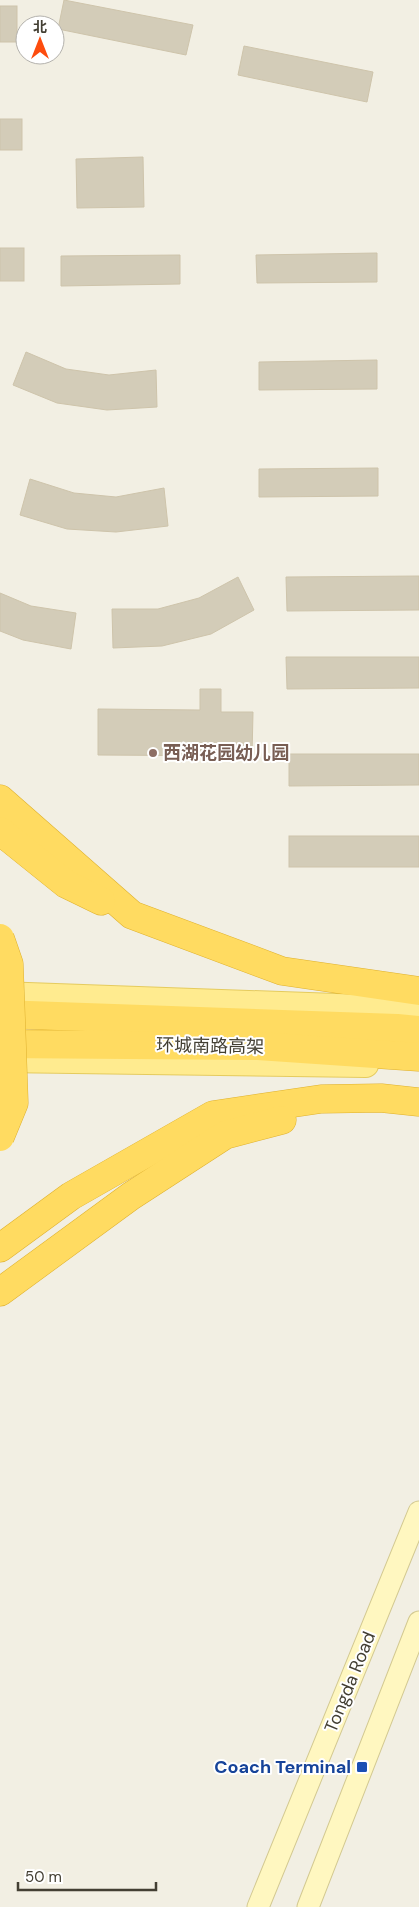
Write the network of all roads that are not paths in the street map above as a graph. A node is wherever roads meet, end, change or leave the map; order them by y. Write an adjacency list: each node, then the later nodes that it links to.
1 (0, 799): 3 (highway)
2 (0, 831): 3 (highway)
3 (132, 916): 5 (highway)
4 (0, 938): 16 (highway, bridge)
5 (419, 991)
6 (0, 994): 7 (main road)
7 (419, 1009)
8 (0, 1014): 9 (highway, 环城南路高架)
9 (419, 1030)
10 (0, 1044): 11 (highway, 环城南路高架)
11 (419, 1058)
12 (0, 1060): 13 (main road)
13 (419, 1069)
14 (381, 1098): 15 (highway); 17 (highway); 18 (highway)
15 (419, 1102)
16 (0, 1137)
17 (0, 1248)
18 (0, 1292)
19 (419, 1512): 21 (street, Tongda Road)
20 (419, 1622): 22 (street)
21 (258, 1907)
22 (308, 1907)

